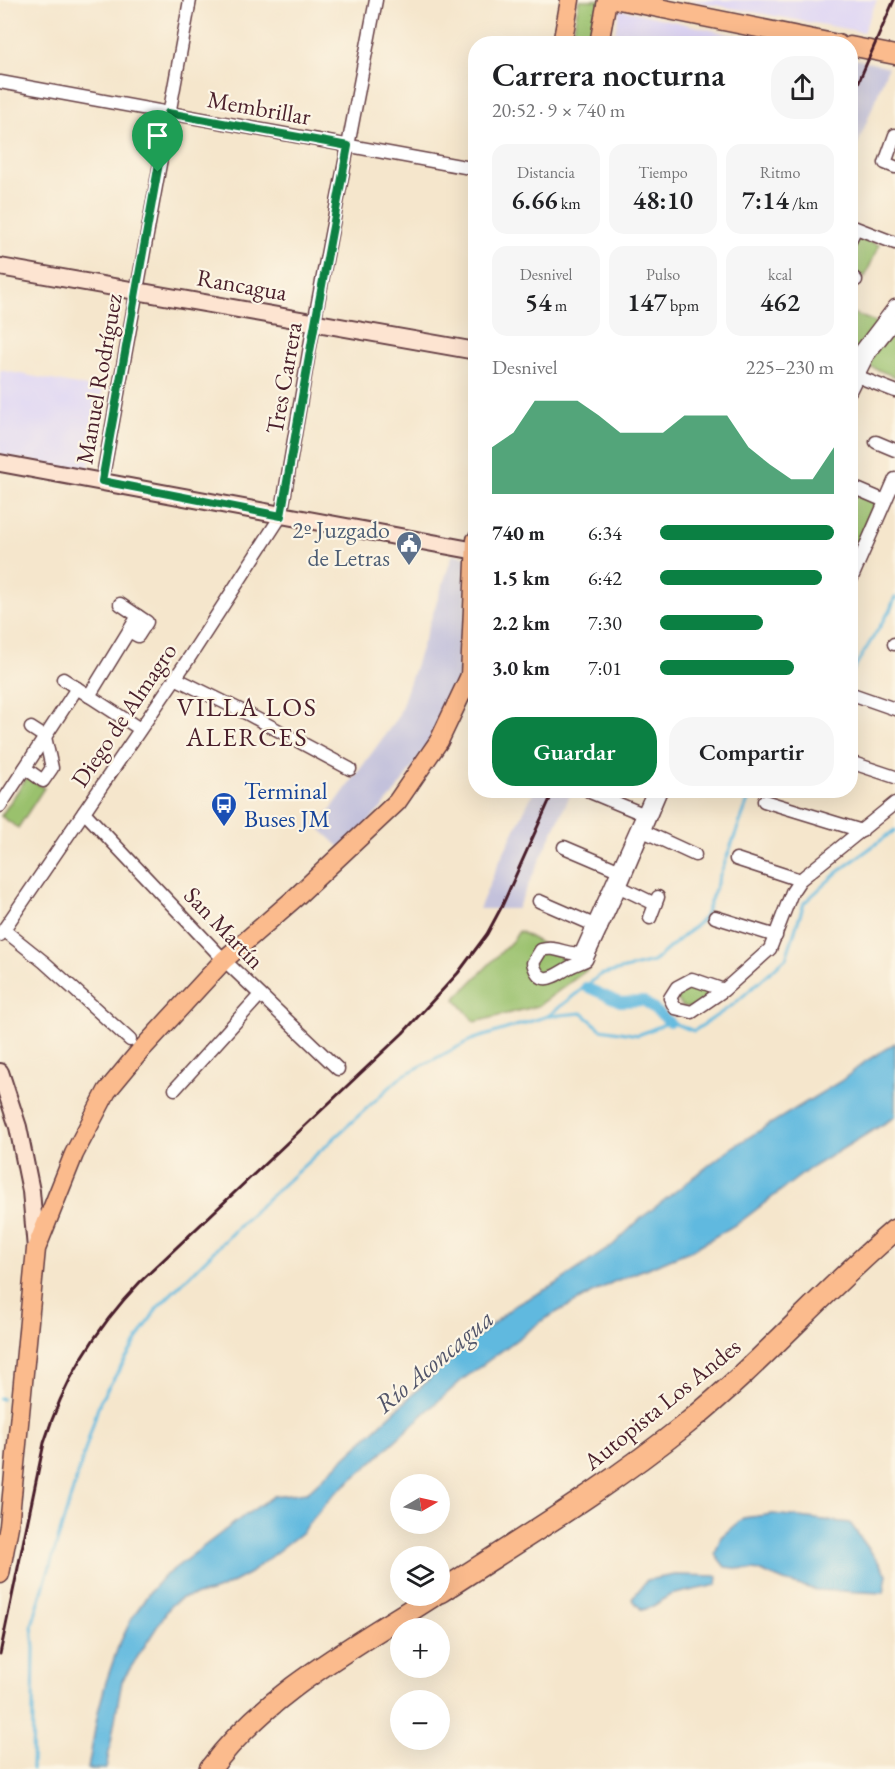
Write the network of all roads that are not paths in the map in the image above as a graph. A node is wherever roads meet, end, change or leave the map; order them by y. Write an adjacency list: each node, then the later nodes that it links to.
1 (190, 0): 12 (street, Manuel Rodríguez)
2 (376, 0): 14 (street, Tres Carrera)
3 (570, 0): 6 (main road)
4 (607, 0): 7 (main road)
5 (619, 0): 8 (main road)
6 (563, 36)
7 (600, 36)
8 (798, 36)
9 (858, 48): 10 (main road)
10 (895, 55)
11 (0, 82): 12 (street, Membrillar)
12 (168, 113): 14 (street, Membrillar); 20 (street, Manuel Rodríguez)
13 (895, 135): 15 (street)
14 (348, 146): 16 (street, Membrillar); 23 (street, Tres Carrera)
15 (895, 167)
16 (468, 168)
17 (858, 229): 18 (street)
18 (895, 243)
19 (0, 267): 20 (main road, Rancagua)
20 (136, 291): 23 (main road, Rancagua); 33 (street, Manuel Rodríguez)
21 (895, 306): 25 (street)
22 (895, 321): 26 (street)
23 (315, 323): 24 (main road, Rancagua); 36 (street, Tres Carrera)
24 (468, 350)
25 (858, 355)
26 (858, 369)
27 (858, 377): 28 (street)
28 (895, 391)
29 (876, 442): 30 (street)
30 (895, 450)
31 (0, 464): 33 (main road)
32 (895, 479): 35 (street)
33 (102, 481): 36 (main road)
34 (858, 489): 35 (street)
35 (885, 501): 38 (street)
36 (281, 516): 37 (main road); 40 (street, Diego de Almagro)
37 (468, 546)
38 (858, 548)
39 (120, 604): 44 (street)
40 (175, 678): 48 (street, Diego de Almagro); 52 (street)
41 (63, 679): 43 (street)
42 (468, 680): 76 (main road)
43 (77, 688): 44 (street); 49 (street)
44 (89, 696): 48 (street)
45 (858, 696): 46 (street)
46 (895, 709)
47 (31, 728): 49 (street)
48 (140, 729): 60 (street, Diego de Almagro)
49 (45, 737): 51 (street); 51 (street)
50 (858, 765): 53 (street)
51 (25, 768): 59 (street)
52 (350, 769)
53 (895, 777)
54 (604, 798): 61 (street)
55 (650, 798): 61 (street)
56 (658, 798): 62 (street)
57 (764, 801): 63 (street)
58 (895, 802): 63 (street)
59 (0, 806)
60 (84, 812): 74 (street, Diego de Almagro); 76 (street, San Martín)
61 (643, 814): 62 (street); 67 (street)
62 (644, 831): 65 (street); 69 (street)
63 (862, 831): 68 (street)
64 (564, 847): 67 (street)
65 (695, 855)
66 (736, 859): 68 (street)
67 (618, 870): 73 (street)
68 (800, 880): 75 (street)
69 (620, 887): 72 (street); 73 (street)
70 (539, 901): 73 (street)
71 (715, 917): 75 (street)
72 (650, 918)
73 (598, 926): 73 (street)
74 (2, 932): 79 (street)
75 (776, 936): 77 (street)
76 (224, 960): 78 (street, San Martín); 84 (main road)
77 (724, 990)
78 (260, 994): 80 (street, San Martín); 82 (street)
79 (130, 1040)
80 (338, 1069)
81 (0, 1072): 84 (main road)
82 (175, 1089)
83 (895, 1230): 86 (highway, Autopista Los Andes)
84 (36, 1249): 85 (main road)
85 (0, 1574)
86 (450, 1585)
87 (417, 1606): 88 (highway)
88 (210, 1769)

